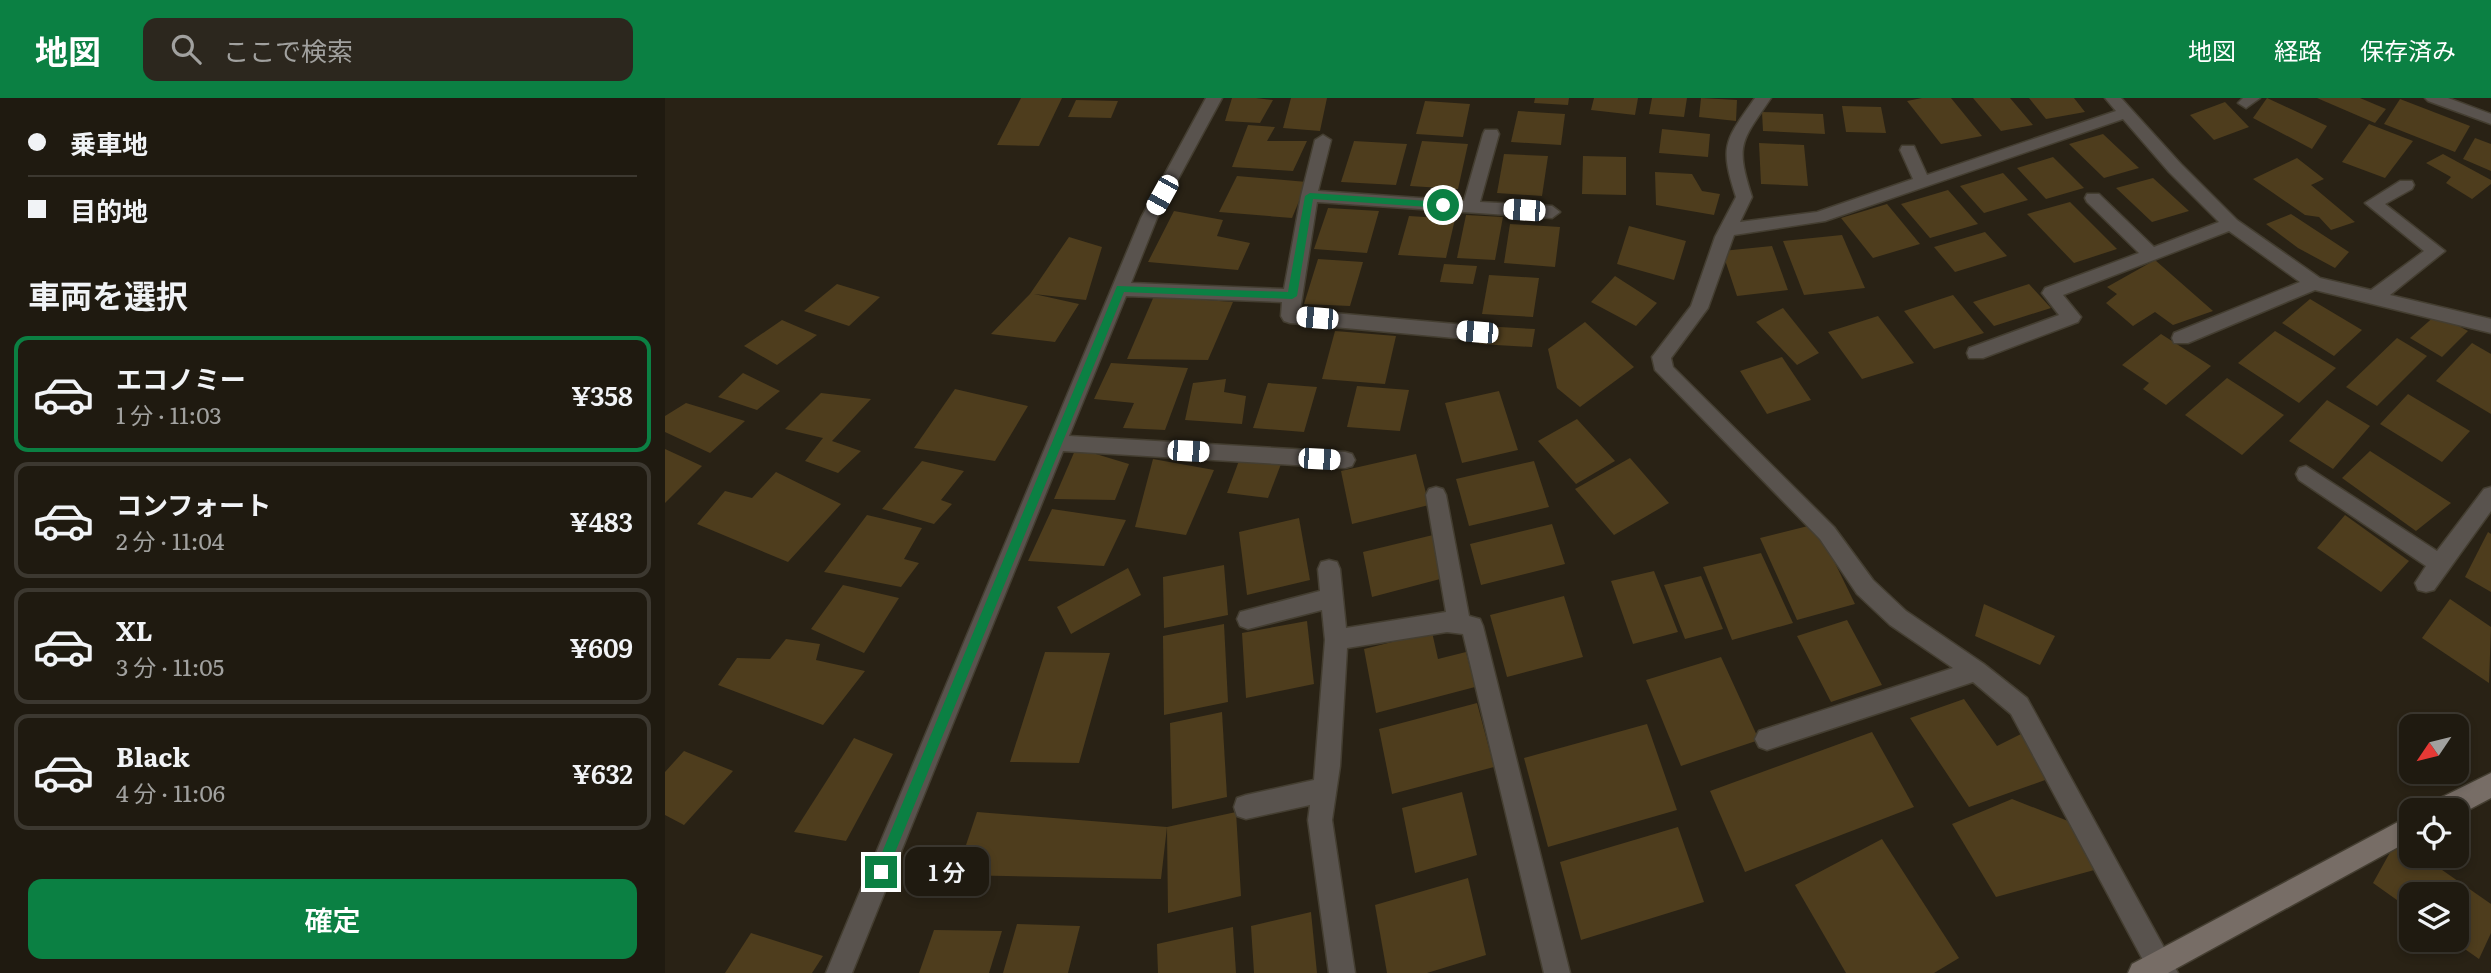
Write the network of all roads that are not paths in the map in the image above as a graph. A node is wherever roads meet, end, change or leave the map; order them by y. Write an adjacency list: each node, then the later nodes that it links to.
1 (1214, 98): 20 (street)
2 (1763, 98): 17 (street)
3 (2113, 98): 5 (street)
4 (2433, 98): 6 (street)
5 (2126, 113): 10 (street); 16 (street)
6 (2491, 119)
7 (1491, 134): 14 (street)
8 (1323, 139): 12 (street)
9 (1908, 150): 10 (street)
10 (1922, 182): 17 (street)
11 (2406, 185): 22 (street)
12 (1310, 196): 14 (street); 21 (street)
13 (2093, 198): 18 (street)
14 (1470, 206): 15 (street)
15 (1552, 212)
16 (2231, 223): 18 (street); 19 (street)
17 (1727, 230): 39 (street)
18 (2151, 254): 26 (street)
19 (2314, 283): 22 (street); 25 (street)
20 (1121, 289): 21 (street); 27 (street)
21 (1292, 296): 24 (street)
22 (2375, 297): 23 (street)
23 (2491, 326)
24 (1477, 332)
25 (2181, 338)
26 (1976, 353)
27 (1057, 443): 28 (street); 47 (street)
28 (1345, 460)
29 (2306, 474): 32 (street)
30 (1436, 495): 37 (street)
31 (2491, 495): 32 (street)
32 (2440, 564): 34 (street)
33 (1329, 569): 35 (street)
34 (2426, 583)
35 (1332, 598): 36 (street); 38 (street)
36 (1248, 619)
37 (1459, 624): 38 (street); 49 (street)
38 (1336, 640): 42 (street)
39 (1976, 671): 40 (street); 46 (street)
40 (1766, 739)
41 (2491, 785): 43 (street)
42 (1324, 790): 44 (street); 48 (street)
43 (2466, 798)
44 (1246, 807)
45 (2399, 834): 46 (street)
46 (2155, 970)
47 (839, 973)
48 (1342, 973)
49 (1557, 973)

